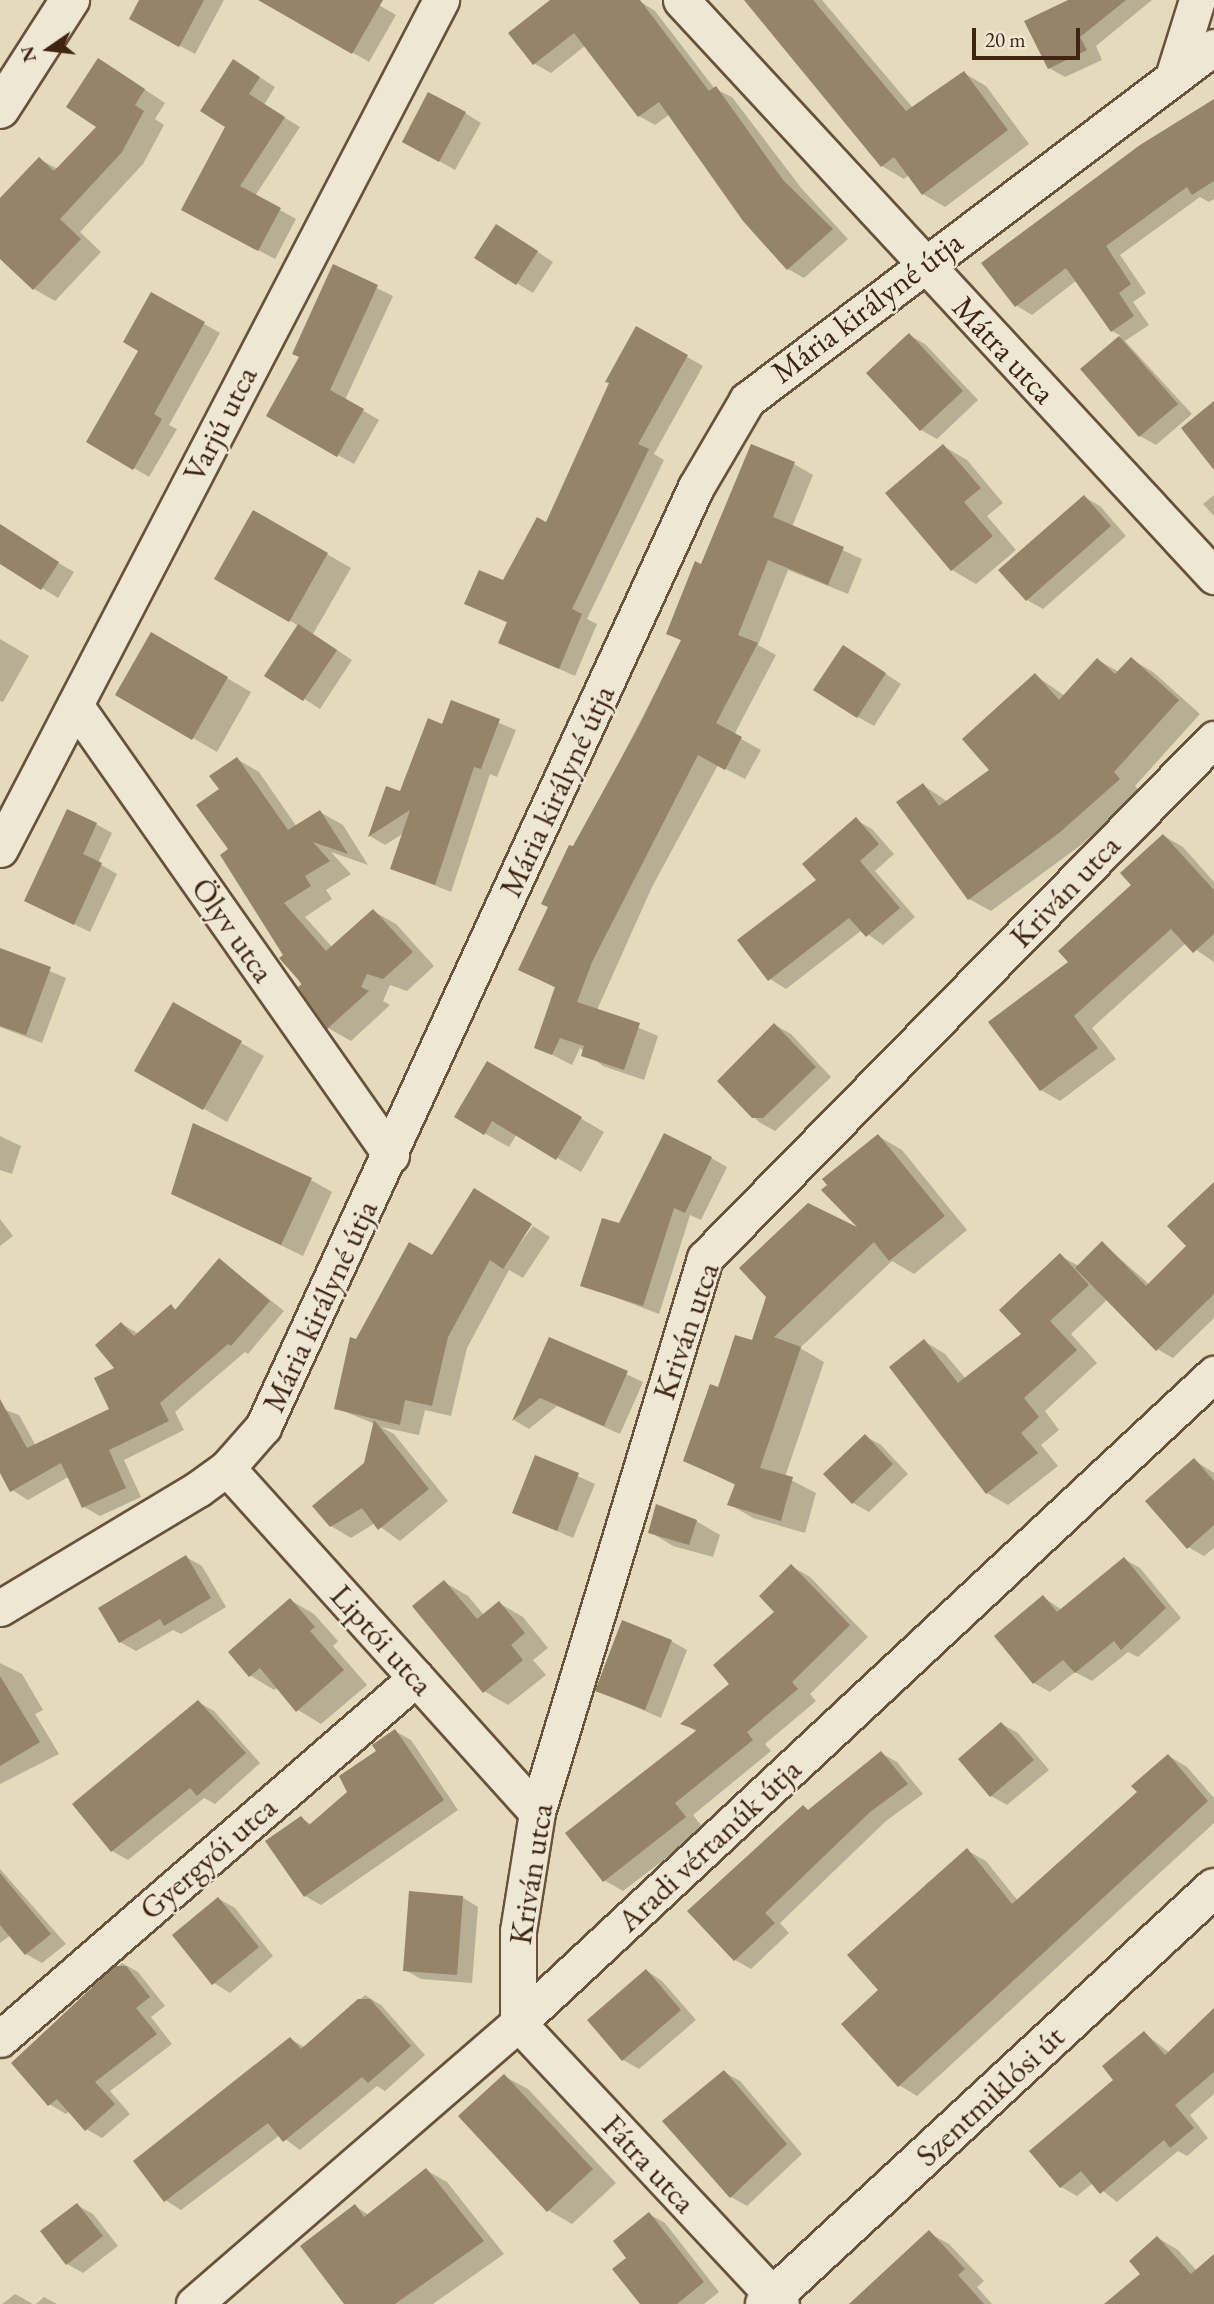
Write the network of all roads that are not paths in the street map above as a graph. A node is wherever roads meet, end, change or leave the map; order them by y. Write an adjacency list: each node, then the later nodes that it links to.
1 (70, 0): 7 (street)
2 (441, 0): 10 (street, Varjú utca)
3 (681, 0): 8 (street, Mátra utca)
4 (1198, 0): 6 (street)
5 (1214, 47): 6 (street, Mária királyné útja)
6 (1172, 77): 8 (street, Mária királyné útja)
7 (5, 94)
8 (925, 264): 9 (street, Mátra utca); 13 (street, Mária királyné útja)
9 (1214, 576)
10 (75, 705): 12 (street, Varjú utca); 13 (street, Ölyv utca)
11 (1214, 739): 18 (street, Kriván utca)
12 (0, 849)
13 (391, 1155): 15 (street, Mária királyné útja)
14 (1214, 1374): 20 (street, Aradi vértanúk útja)
15 (227, 1468): 16 (street, Mária királyné útja); 17 (street, Liptói utca)
16 (0, 1608)
17 (416, 1678): 18 (street, Liptói utca); 21 (street, Gyergyói utca)
18 (537, 1812): 20 (street, Kriván utca)
19 (1214, 1888): 22 (street, Szentmiklósi út)
20 (518, 2023): 22 (street, Fátra utca); 23 (street, Aradi vértanúk útja)
21 (0, 2039)
22 (774, 2301)
23 (194, 2304)

